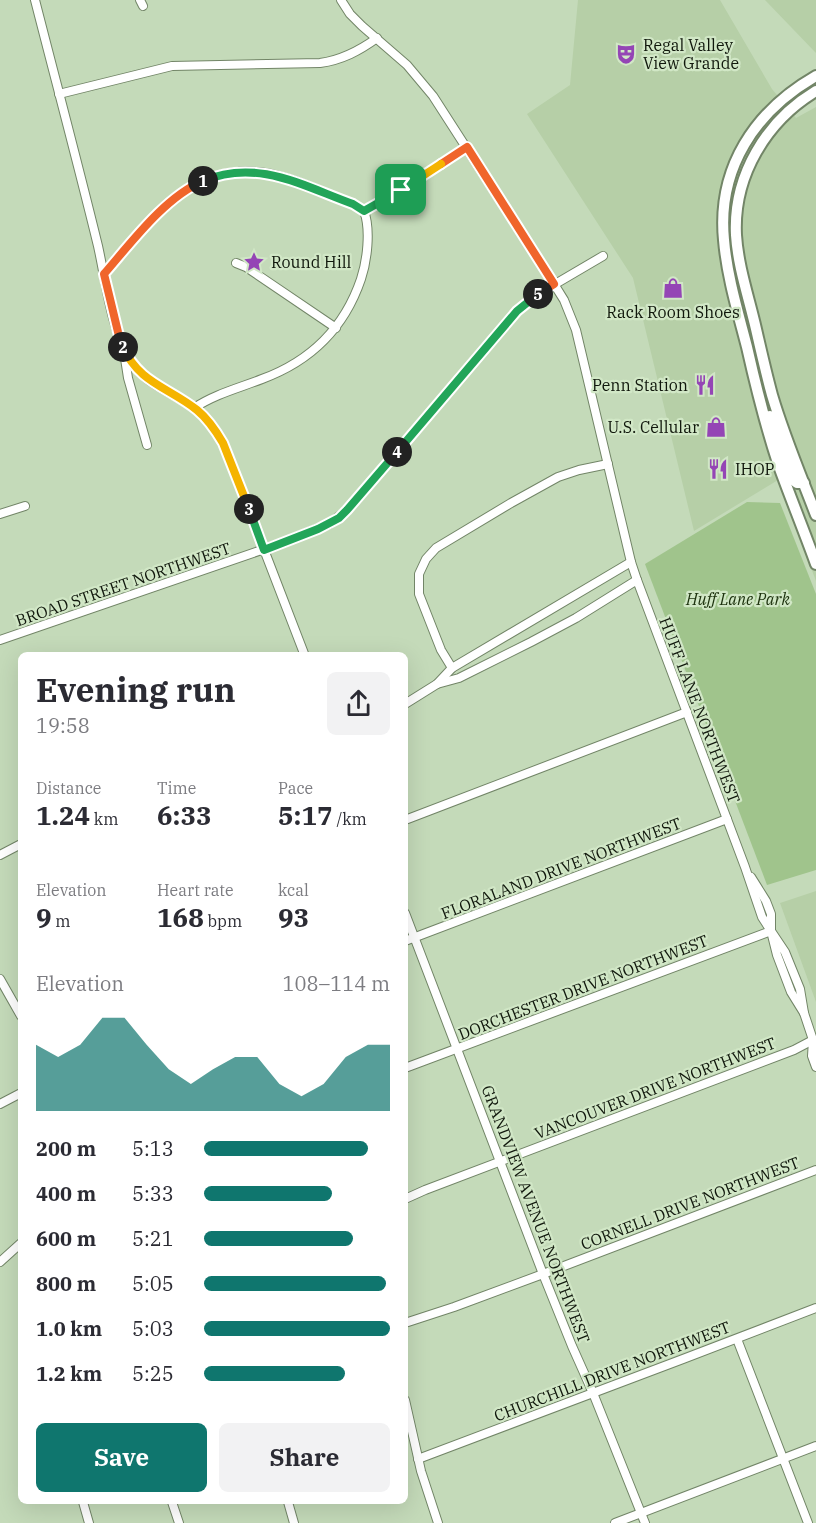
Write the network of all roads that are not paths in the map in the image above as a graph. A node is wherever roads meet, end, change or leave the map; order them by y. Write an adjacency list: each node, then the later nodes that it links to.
1 (35, 0): 6 (street)
2 (341, 0): 3 (street, HUFF LANE NORTHWEST)
3 (377, 38): 6 (street); 7 (street, HUFF LANE NORTHWEST)
4 (816, 76): 13 (main road)
5 (816, 91): 16 (main road)
6 (59, 94): 11 (street)
7 (467, 147): 8 (street); 12 (street, HUFF LANE NORTHWEST)
8 (364, 211): 11 (street); 14 (street)
9 (603, 255): 12 (street, BROAD STREET NORTHWEST)
10 (236, 263): 14 (street)
11 (104, 274): 15 (street)
12 (554, 284): 20 (street, HUFF LANE NORTHWEST); 25 (street, BROAD STREET NORTHWEST)
13 (734, 292): 16 (main road); 17 (main road)
14 (336, 328): 18 (street)
15 (123, 348): 18 (street); 19 (street)
16 (768, 379): 21 (main road)
17 (757, 392): 21 (main road); 27 (main road)
18 (195, 408): 25 (street)
19 (147, 445)
20 (608, 464): 26 (street, HUFF LANE NORTHWEST); 31 (street)
21 (804, 483): 24 (main road)
22 (25, 506): 23 (street)
23 (0, 514)
24 (816, 515)
25 (264, 550): 29 (street, BROAD STREET NORTHWEST); 30 (street)
26 (631, 562): 28 (street, HUFF LANE NORTHWEST); 31 (street)
27 (816, 564)
28 (637, 580): 32 (street); 34 (street, HUFF LANE NORTHWEST)
29 (0, 640)
30 (303, 652)
31 (452, 668): 32 (street)
32 (437, 684): 33 (street)
33 (408, 702)
34 (687, 712): 35 (street); 36 (street, HUFF LANE NORTHWEST)
35 (408, 819)
36 (727, 819): 40 (street, HUFF LANE NORTHWEST); 41 (street, FLORALAND DRIVE NORTHWEST)
37 (18, 846): 38 (street)
38 (0, 855)
39 (408, 921): 41 (street, GRANDVIEW AVENUE NORTHWEST)
40 (771, 930): 45 (street, HUFF LANE NORTHWEST); 46 (street, DORCHESTER DRIVE NORTHWEST)
41 (414, 938): 42 (street, FLORALAND DRIVE NORTHWEST); 46 (street, GRANDVIEW AVENUE NORTHWEST)
42 (408, 941)
43 (0, 979): 44 (street)
44 (18, 1011)
45 (814, 1042): 48 (street, HUFF LANE NORTHWEST); 51 (street, VANCOUVER DRIVE NORTHWEST)
46 (458, 1049): 47 (street, DORCHESTER DRIVE NORTHWEST); 51 (street, GRANDVIEW AVENUE NORTHWEST)
47 (408, 1067)
48 (816, 1067)
49 (18, 1095): 50 (street)
50 (0, 1104)
51 (500, 1161): 53 (street, VANCOUVER DRIVE NORTHWEST); 56 (street, GRANDVIEW AVENUE NORTHWEST)
52 (816, 1170): 56 (street, CORNELL DRIVE NORTHWEST)
53 (408, 1198)
54 (18, 1246): 55 (street)
55 (0, 1262)
56 (543, 1274): 58 (street, CORNELL DRIVE NORTHWEST); 60 (street, GRANDVIEW AVENUE NORTHWEST)
57 (816, 1308): 59 (street, CHURCHILL DRIVE NORTHWEST)
58 (408, 1322)
59 (737, 1339): 60 (street, CHURCHILL DRIVE NORTHWEST); 64 (street)
60 (593, 1393): 63 (street, CHURCHILL DRIVE NORTHWEST); 68 (street, GRANDVIEW AVENUE NORTHWEST)
61 (408, 1413): 63 (street)
62 (816, 1446): 64 (street)
63 (418, 1458): 72 (street)
64 (782, 1459): 68 (street); 75 (street)
65 (84, 1504): 69 (street)
66 (173, 1504): 70 (street)
67 (289, 1504): 71 (street)
68 (641, 1513): 73 (street); 74 (street, GRANDVIEW AVENUE NORTHWEST)
69 (89, 1523)
70 (179, 1523)
71 (294, 1523)
72 (438, 1523)
73 (615, 1523)
74 (645, 1523)
75 (808, 1523)

